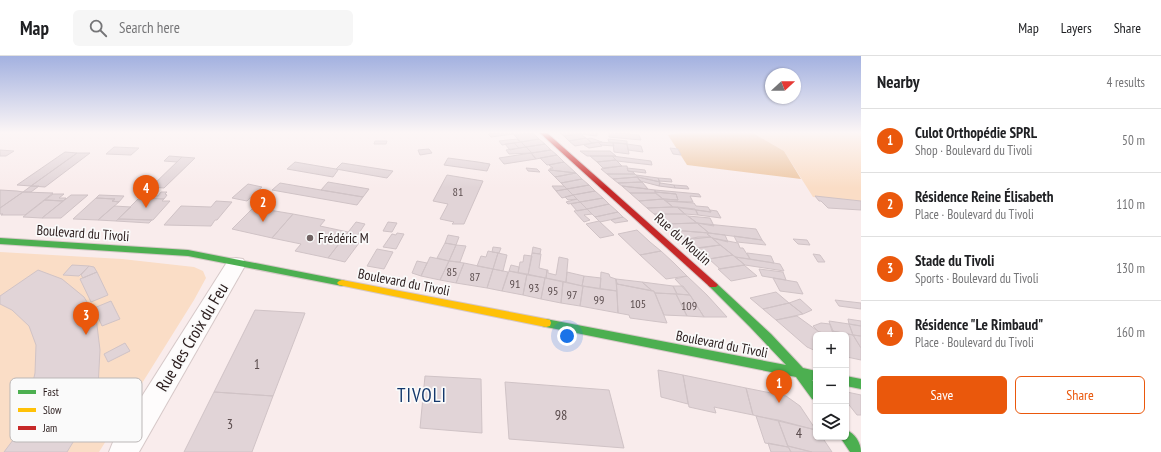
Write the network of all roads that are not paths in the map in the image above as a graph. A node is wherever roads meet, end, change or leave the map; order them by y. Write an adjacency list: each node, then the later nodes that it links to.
1 (563, 150): 4 (street, Rue du Moulin)
2 (0, 242): 3 (street, Boulevard du Tivoli)
3 (236, 264): 4 (street, Boulevard du Tivoli); 9 (street, Rue des Croix du Feu)
4 (800, 372): 5 (street, Boulevard du Tivoli); 8 (street, Rue du Moulin)
5 (813, 375)
6 (849, 382): 7 (street)
7 (861, 384)
8 (813, 391)
9 (142, 420)
10 (849, 440): 13 (street)
11 (129, 442): 12 (street, Rue des Croix du Feu)
12 (123, 452)
13 (858, 452)

